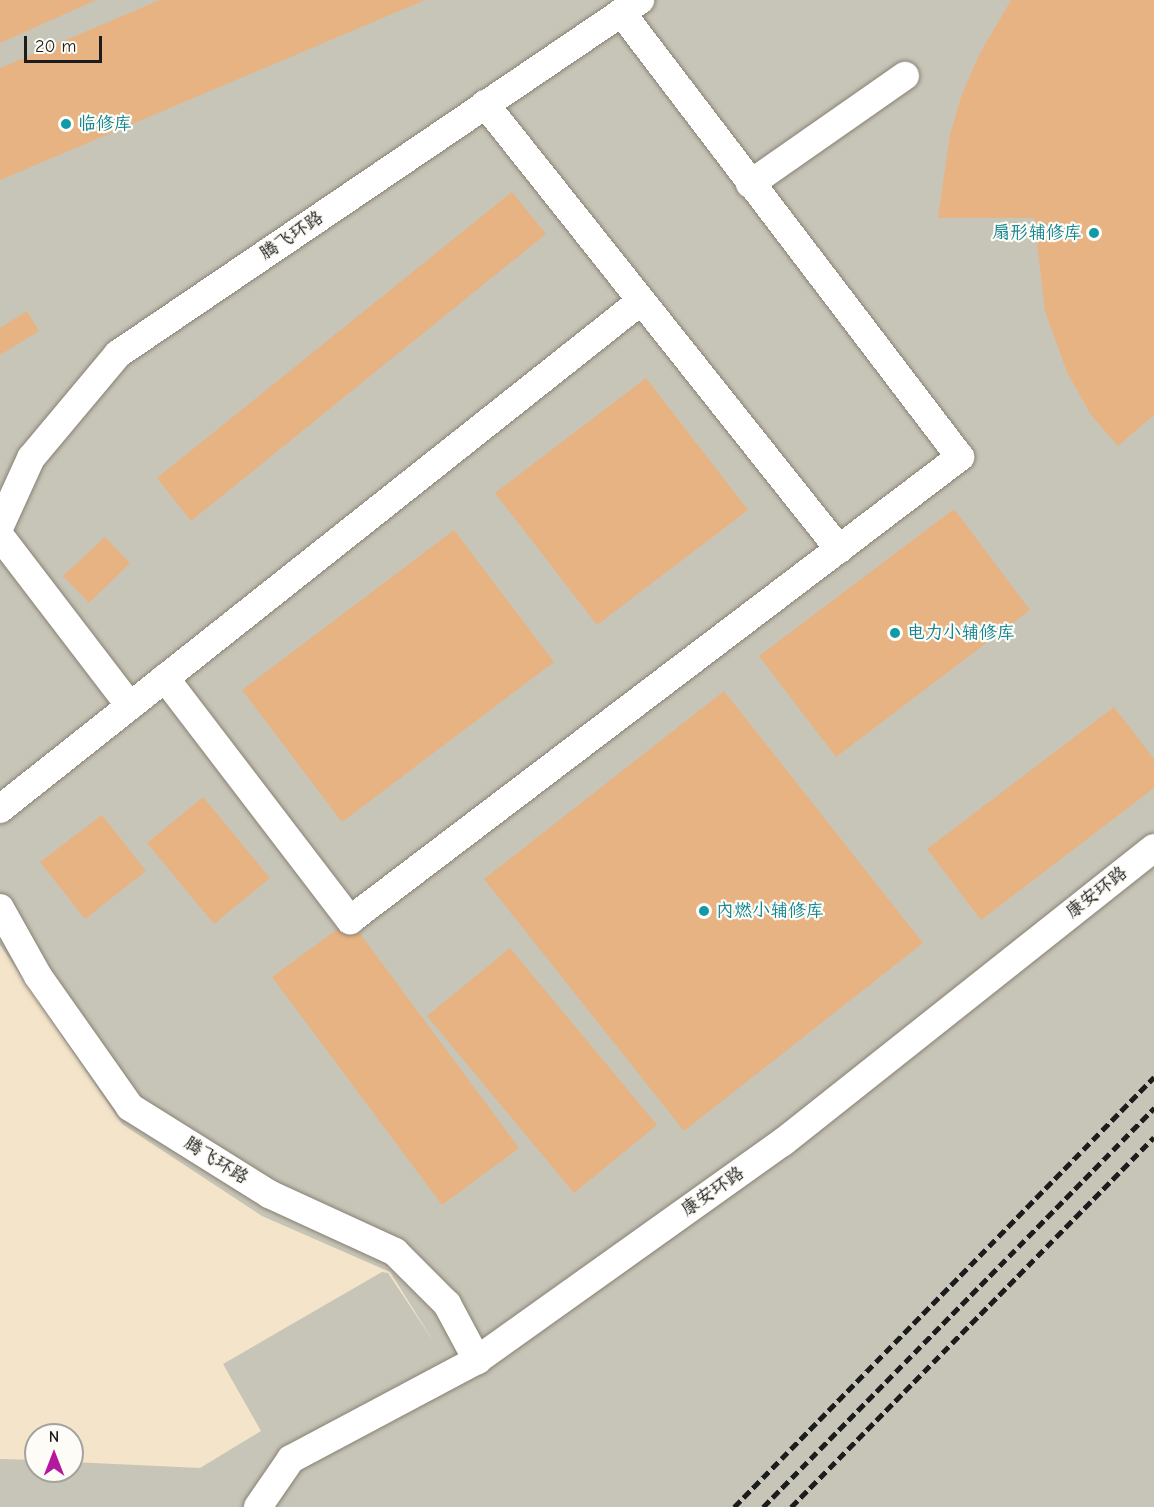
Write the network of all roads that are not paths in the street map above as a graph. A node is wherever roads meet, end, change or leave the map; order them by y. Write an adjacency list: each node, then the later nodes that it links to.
1 (631, 6): 3 (lane, 腾飞环路); 4 (lane)
2 (905, 76): 4 (lane)
3 (485, 104): 5 (lane); 6 (lane, 腾飞环路)
4 (750, 184): 8 (lane)
5 (641, 301): 8 (lane); 9 (lane)
6 (0, 526)
7 (0, 536): 10 (lane)
8 (839, 549): 9 (lane)
9 (165, 678): 10 (lane)
10 (130, 706): 11 (lane)
11 (0, 809)
12 (1154, 848): 14 (lane, 康安环路)
13 (0, 908): 14 (lane, 腾飞环路)
14 (477, 1360): 15 (lane, 康安环路)
15 (258, 1507)

